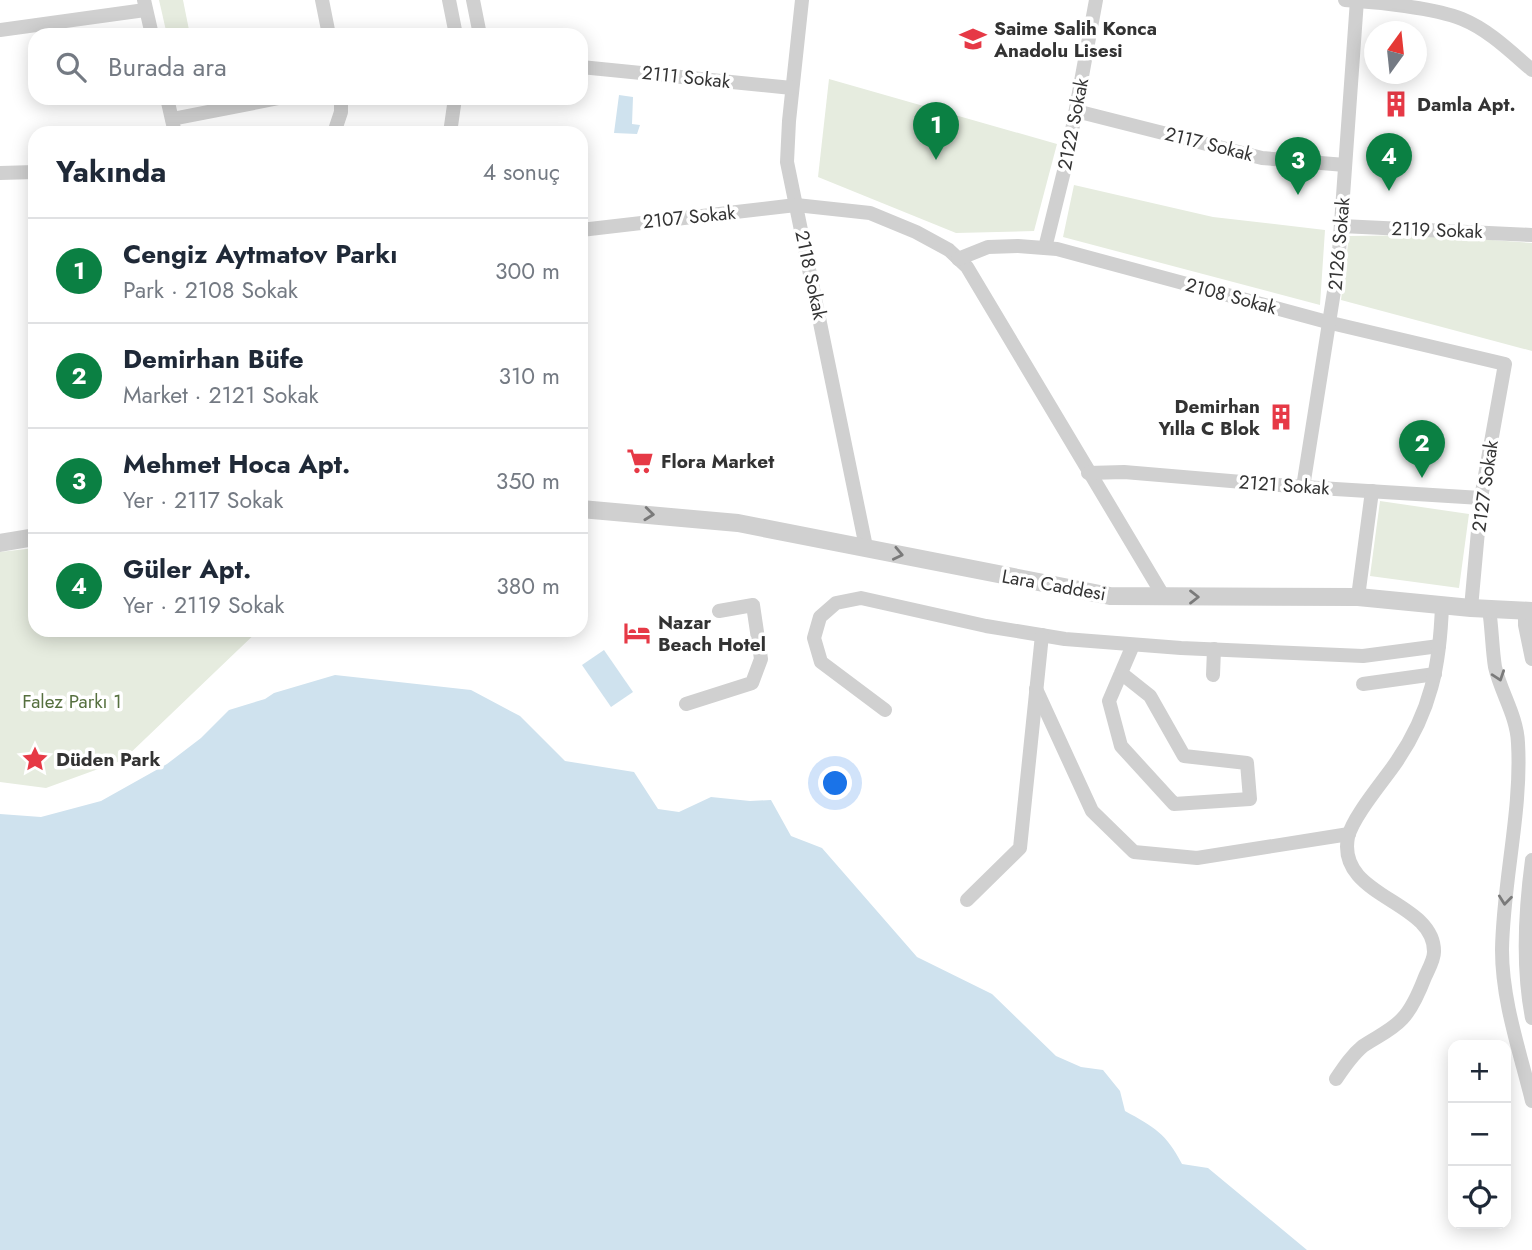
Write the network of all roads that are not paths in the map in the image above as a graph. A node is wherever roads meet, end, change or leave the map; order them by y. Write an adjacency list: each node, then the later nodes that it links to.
1 (322, 0): 10 (street)
2 (449, 0): 11 (street)
3 (473, 0): 12 (street)
4 (802, 0): 16 (street, 2118 Sokak)
5 (1096, 0): 21 (street, 2122 Sokak)
6 (1346, 0): 7 (street)
7 (1357, 0): 15 (street); 25 (street, 2126 Sokak)
8 (144, 5): 9 (street); 13 (street)
9 (150, 28)
10 (328, 28)
11 (455, 28)
12 (479, 28)
13 (0, 30)
14 (588, 68): 16 (street, 2111 Sokak)
15 (1532, 69)
16 (792, 88): 28 (street, 2118 Sokak)
17 (169, 105): 22 (street)
18 (252, 105): 22 (street)
19 (341, 105): 23 (street)
20 (454, 105): 24 (street)
21 (1076, 111): 25 (street, 2117 Sokak); 32 (street, 2122 Sokak)
22 (174, 126)
23 (336, 126)
24 (451, 126)
25 (1345, 165): 29 (street, 2126 Sokak)
26 (28, 172): 27 (street)
27 (0, 173)
28 (796, 205): 30 (street, 2107 Sokak); 33 (street); 43 (street, 2118 Sokak)
29 (1341, 226): 31 (street, 2119 Sokak); 34 (street, 2126 Sokak)
30 (588, 229)
31 (1532, 235)
32 (1045, 248): 33 (street, 2108 Sokak); 34 (street, 2108 Sokak)
33 (958, 259): 36 (street)
34 (1331, 323): 35 (street, 2108 Sokak); 37 (street, 2126 Sokak)
35 (1505, 365): 39 (street, 2127 Sokak)
36 (1088, 472): 37 (street, 2121 Sokak); 44 (street)
37 (1303, 487): 38 (street, 2121 Sokak)
38 (1372, 491): 39 (street, 2121 Sokak); 45 (street)
39 (1480, 498): 47 (street, 2127 Sokak)
40 (588, 510): 43 (street, Lara Caddesi, one-way to 43)
41 (28, 538): 42 (street)
42 (0, 543)
43 (866, 547): 44 (street, Lara Caddesi, one-way to 44)
44 (1164, 597): 45 (street, Lara Caddesi, one-way to 45)
45 (1359, 597): 46 (street, Lara Caddesi)
46 (1442, 605): 47 (street, Lara Caddesi); 53 (street)
47 (1471, 608): 48 (street, Lara Caddesi)
48 (1489, 609): 49 (street, Lara Caddesi); 68 (street, one-way to 68)
49 (1528, 610): 55 (street)
50 (719, 611): 61 (street)
51 (1042, 635): 52 (street); 60 (street); 62 (street)
52 (1133, 645): 54 (street); 56 (street)
53 (1439, 646): 54 (street); 57 (street)
54 (1214, 649): 58 (street)
55 (1532, 659)
56 (1121, 673): 56 (street)
57 (1435, 674): 59 (street); 63 (street)
58 (1213, 675)
59 (1363, 684)
60 (1036, 689): 63 (street); 65 (street)
61 (686, 704)
62 (885, 710)
63 (1349, 834): 67 (street)
64 (1532, 860): 66 (street)
65 (967, 900)
66 (1532, 1018)
67 (1336, 1079)
68 (1532, 1101)

